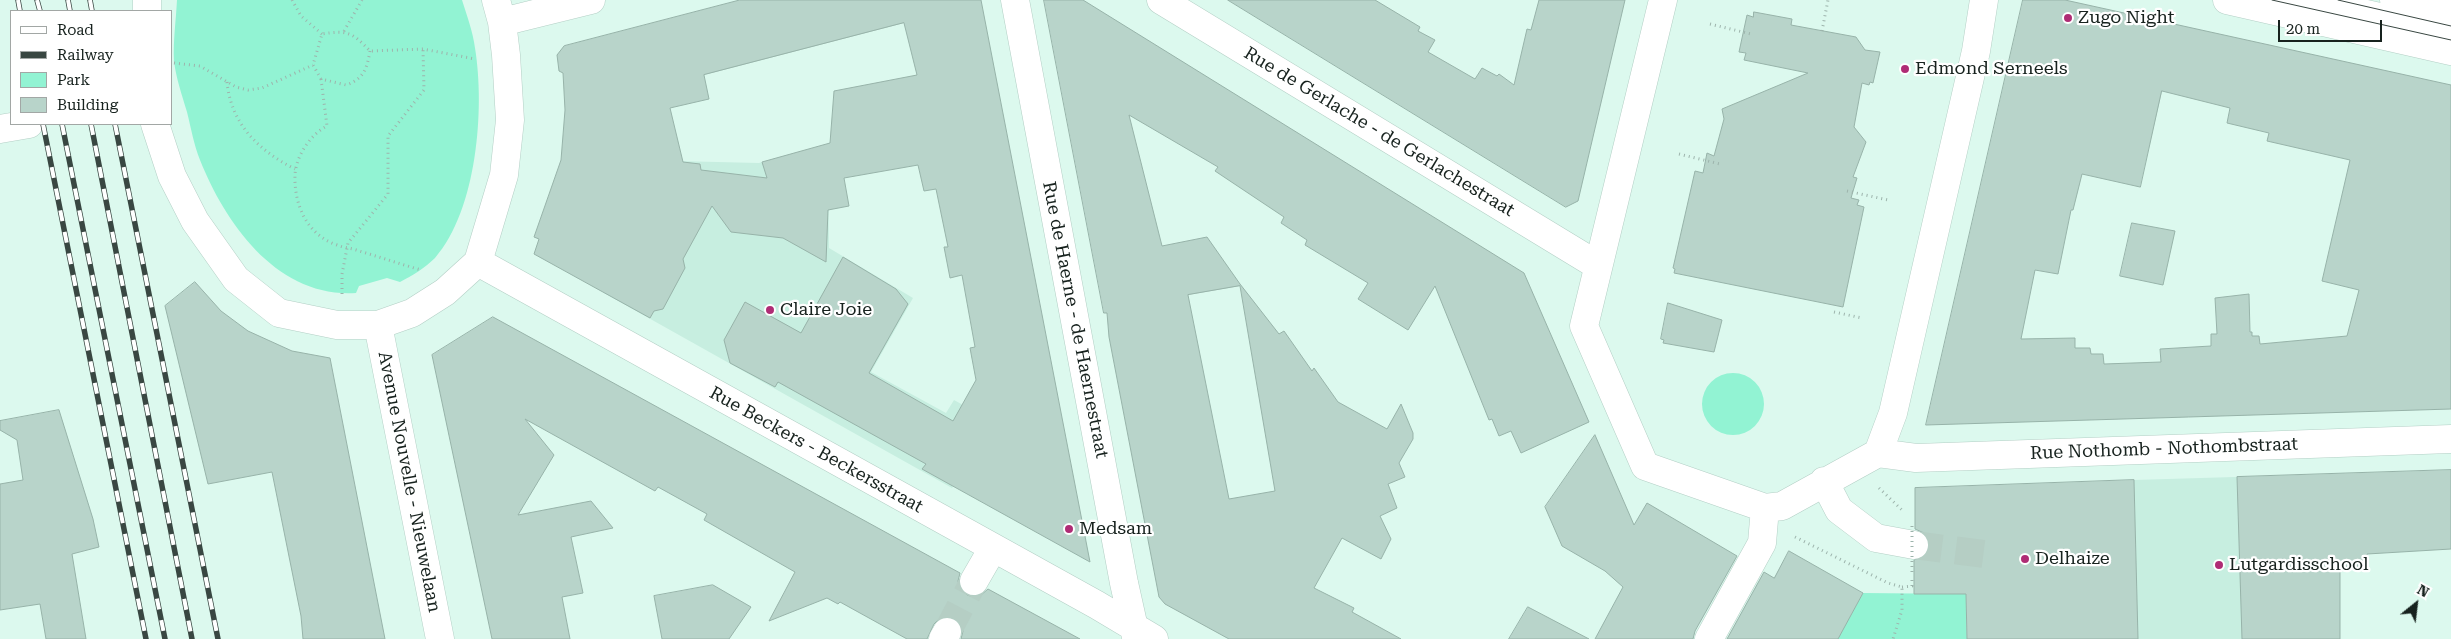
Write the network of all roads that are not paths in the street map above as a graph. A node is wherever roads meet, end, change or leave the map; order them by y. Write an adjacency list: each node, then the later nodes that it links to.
1 (591, 0): 9 (street)
2 (1016, 0): 26 (street, Rue de Haerne - de Haernestraat)
3 (1161, 0): 17 (street, Rue de Gerlache - de Gerlachestraat)
4 (1663, 0): 17 (street)
5 (1984, 0): 20 (street)
6 (2227, 0): 12 (street)
7 (2304, 0): 11 (street)
8 (2394, 0): 10 (street)
9 (499, 11): 16 (street)
10 (2451, 12)
11 (2451, 33)
12 (2451, 51)
13 (21, 125): 15 (street)
14 (155, 125): 18 (street)
15 (0, 128)
16 (478, 262): 18 (street); 24 (street, Rue Beckers - Beckersstraat)
17 (1597, 265): 22 (street)
18 (378, 325): 27 (street, Avenue Nouvelle - Nieuwelaan)
19 (2451, 439): 20 (street, Rue Nothomb - Nothombstraat)
20 (1878, 452): 21 (street)
21 (1824, 481): 22 (street); 23 (street)
22 (1765, 508): 28 (street)
23 (1913, 536)
24 (993, 548): 25 (street); 26 (street, Rue Beckers - Beckersstraat)
25 (974, 581)
26 (1142, 635)
27 (440, 639)
28 (1709, 639)

